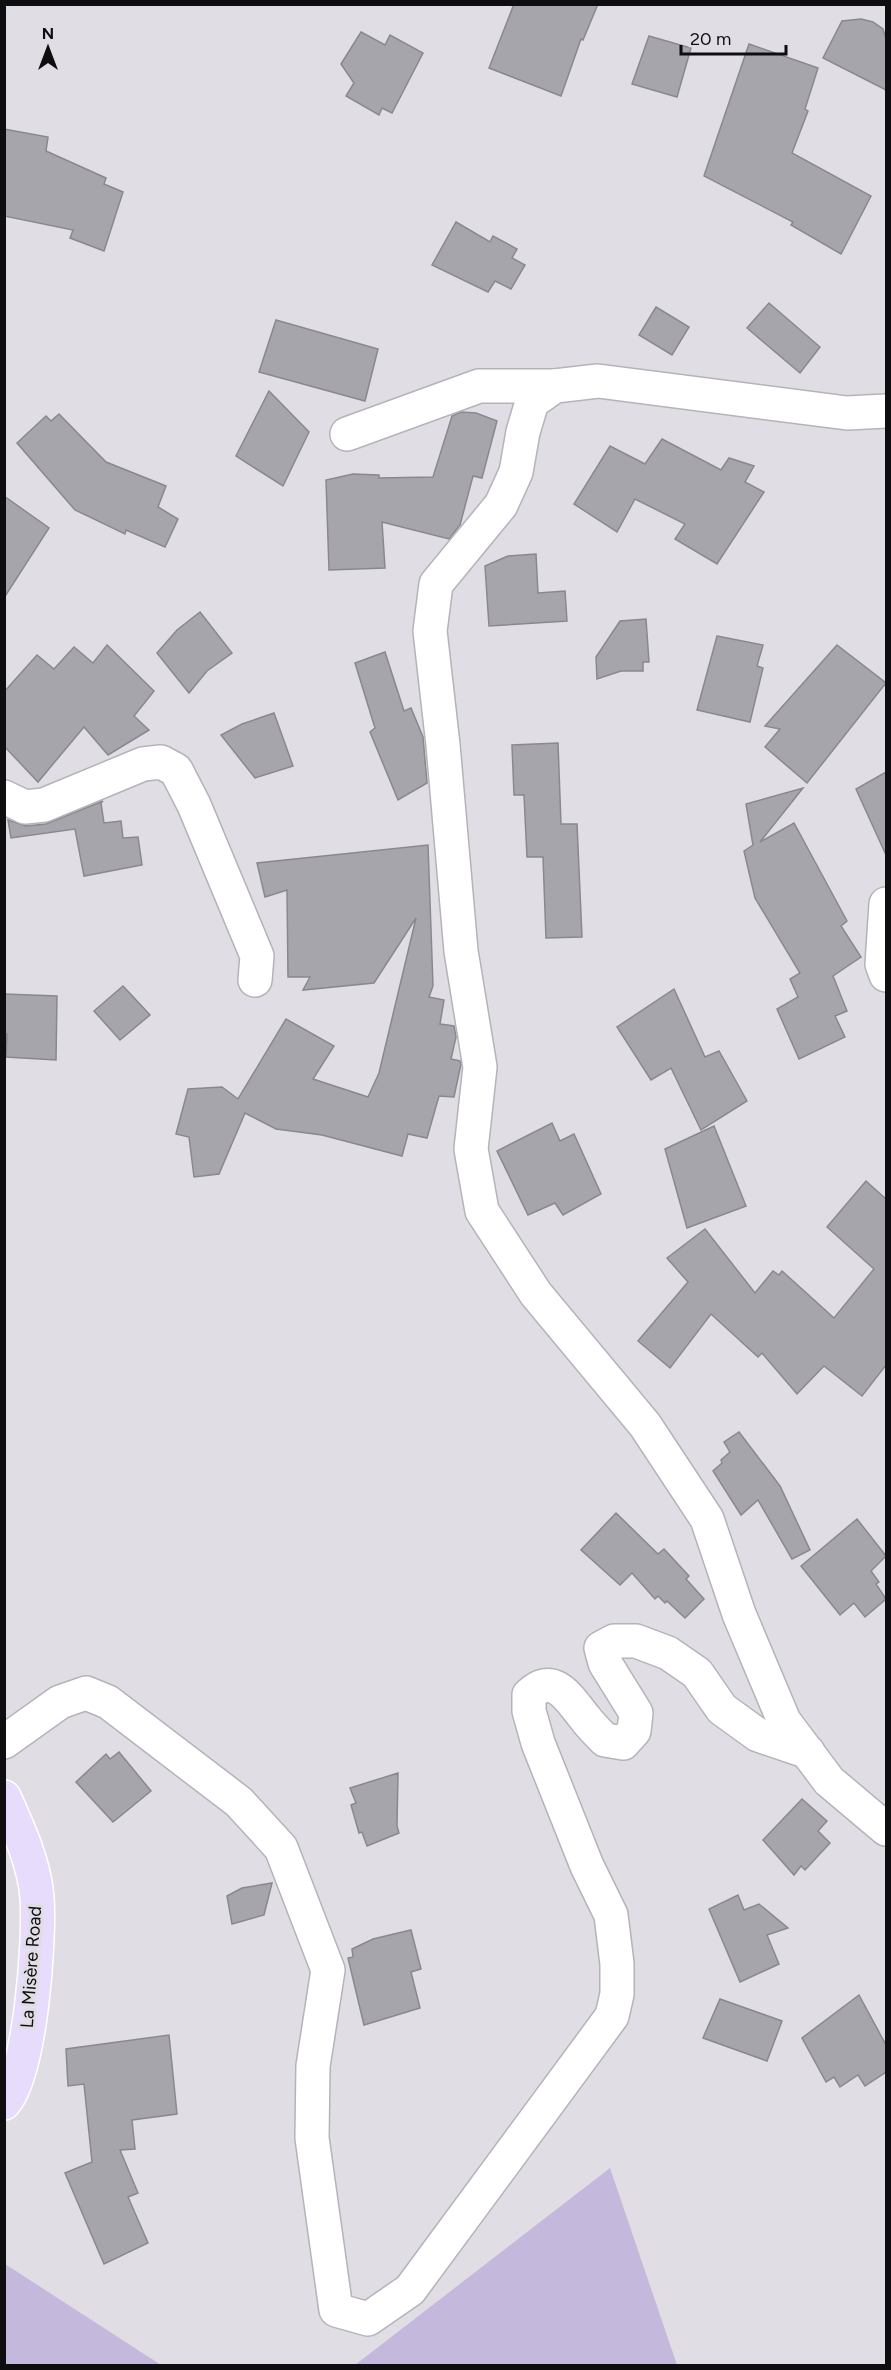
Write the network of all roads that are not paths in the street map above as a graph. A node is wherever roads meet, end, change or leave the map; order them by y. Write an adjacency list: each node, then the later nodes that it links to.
1 (555, 386): 2 (street); 3 (street); 9 (street)
2 (886, 411)
3 (347, 434)
4 (4, 797): 7 (street)
5 (886, 904): 6 (street)
6 (886, 975)
7 (255, 980)
8 (4, 1742): 9 (street)
9 (808, 1752): 11 (street)
10 (4, 1797): 12 (main road, La Misère Road)
11 (886, 1829)
12 (4, 2103)

